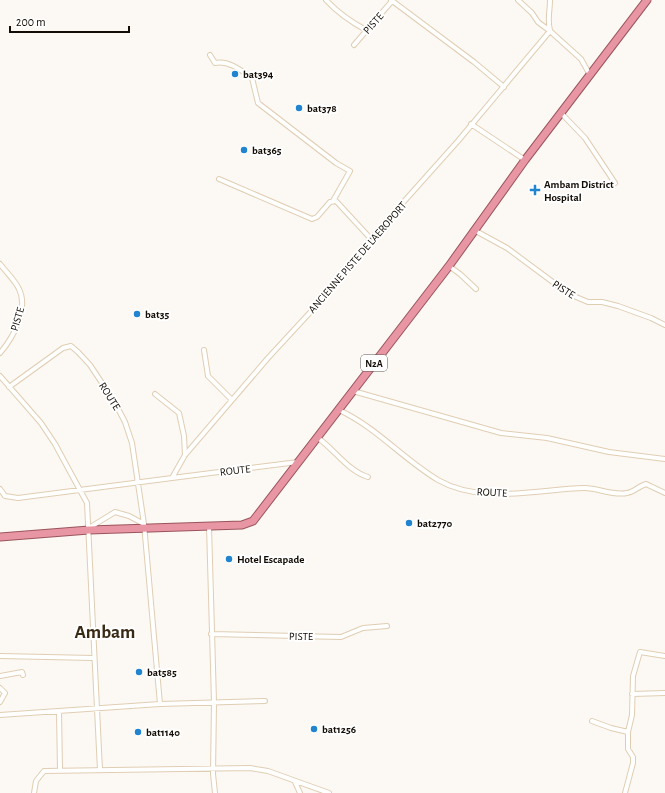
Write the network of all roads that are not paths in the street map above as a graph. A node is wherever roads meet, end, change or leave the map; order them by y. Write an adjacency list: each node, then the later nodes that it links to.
1 (326, 0): 6 (street)
2 (518, 0): 7 (street)
3 (550, 0): 7 (street)
4 (647, 0): 10 (highway, N2A)
5 (392, 1): 6 (street, PISTE); 11 (street, PISTE)
6 (366, 30): 8 (street, PISTE)
7 (550, 30): 10 (street); 11 (street, ANCIENNE PISTE DE L'AEROPORT)
8 (354, 45)
9 (210, 55): 17 (street)
10 (591, 76): 12 (highway, N2A)
11 (504, 87): 13 (street, ANCIENNE PISTE DE L'AEROPORT)
12 (562, 114): 14 (highway, N2A); 16 (street)
13 (471, 124): 14 (street); 19 (street, ANCIENNE PISTE DE L'AEROPORT)
14 (525, 160): 18 (highway, N2A)
15 (219, 179): 17 (street)
16 (615, 183)
17 (333, 201): 19 (street)
18 (474, 230): 21 (highway, N2A); 23 (street, PISTE)
19 (371, 239): 30 (street, ANCIENNE PISTE DE L'AEROPORT)
20 (0, 264): 25 (street, PISTE)
21 (449, 266): 22 (street); 28 (highway, N2A)
22 (476, 289)
23 (665, 325)
24 (204, 350): 30 (street)
25 (0, 353)
26 (0, 376): 27 (street)
27 (9, 387): 38 (street, ROUTE); 40 (street)
28 (352, 391): 31 (highway, N2A); 34 (street)
29 (156, 394): 33 (street)
30 (232, 400): 33 (street, ANCIENNE PISTE DE L'AEROPORT)
31 (339, 410): 32 (highway, N2A); 41 (street, ROUTE)
32 (318, 438): 35 (highway, N2A); 36 (street)
33 (185, 454): 37 (street, ANCIENNE PISTE DE L'AEROPORT)
34 (665, 459)
35 (298, 462): 37 (street, ROUTE); 42 (highway, N2A)
36 (368, 477)
37 (172, 478): 38 (street)
38 (138, 483): 40 (street); 43 (street, ROUTE)
39 (0, 489): 40 (street)
40 (81, 490): 44 (street)
41 (665, 493)
42 (209, 526): 43 (highway, N2A); 47 (street)
43 (144, 527): 44 (highway, N2A); 44 (street); 59 (street, ROUTE)
44 (89, 529): 45 (highway, N2A); 50 (street)
45 (0, 537)
46 (387, 626): 47 (street, PISTE)
47 (211, 634): 58 (street)
48 (0, 656): 50 (street)
49 (665, 656): 55 (street)
50 (93, 658): 60 (street)
51 (24, 675): 52 (street)
52 (0, 676)
53 (0, 688): 57 (street)
54 (665, 693): 55 (street)
55 (632, 694): 64 (street)
56 (265, 701): 58 (street)
57 (0, 702)
58 (214, 702): 59 (street); 65 (street)
59 (160, 704): 60 (street)
60 (98, 708): 61 (street); 67 (street)
61 (59, 711): 62 (street); 66 (street)
62 (0, 715)
63 (592, 721): 64 (street)
64 (628, 732): 73 (street)
65 (213, 769): 67 (street); 68 (street); 70 (street)
66 (60, 770): 67 (street); 69 (street)
67 (100, 770)
68 (295, 782): 71 (street); 72 (street)
69 (34, 793)
70 (215, 793)
71 (300, 793)
72 (329, 793)
73 (625, 793)

